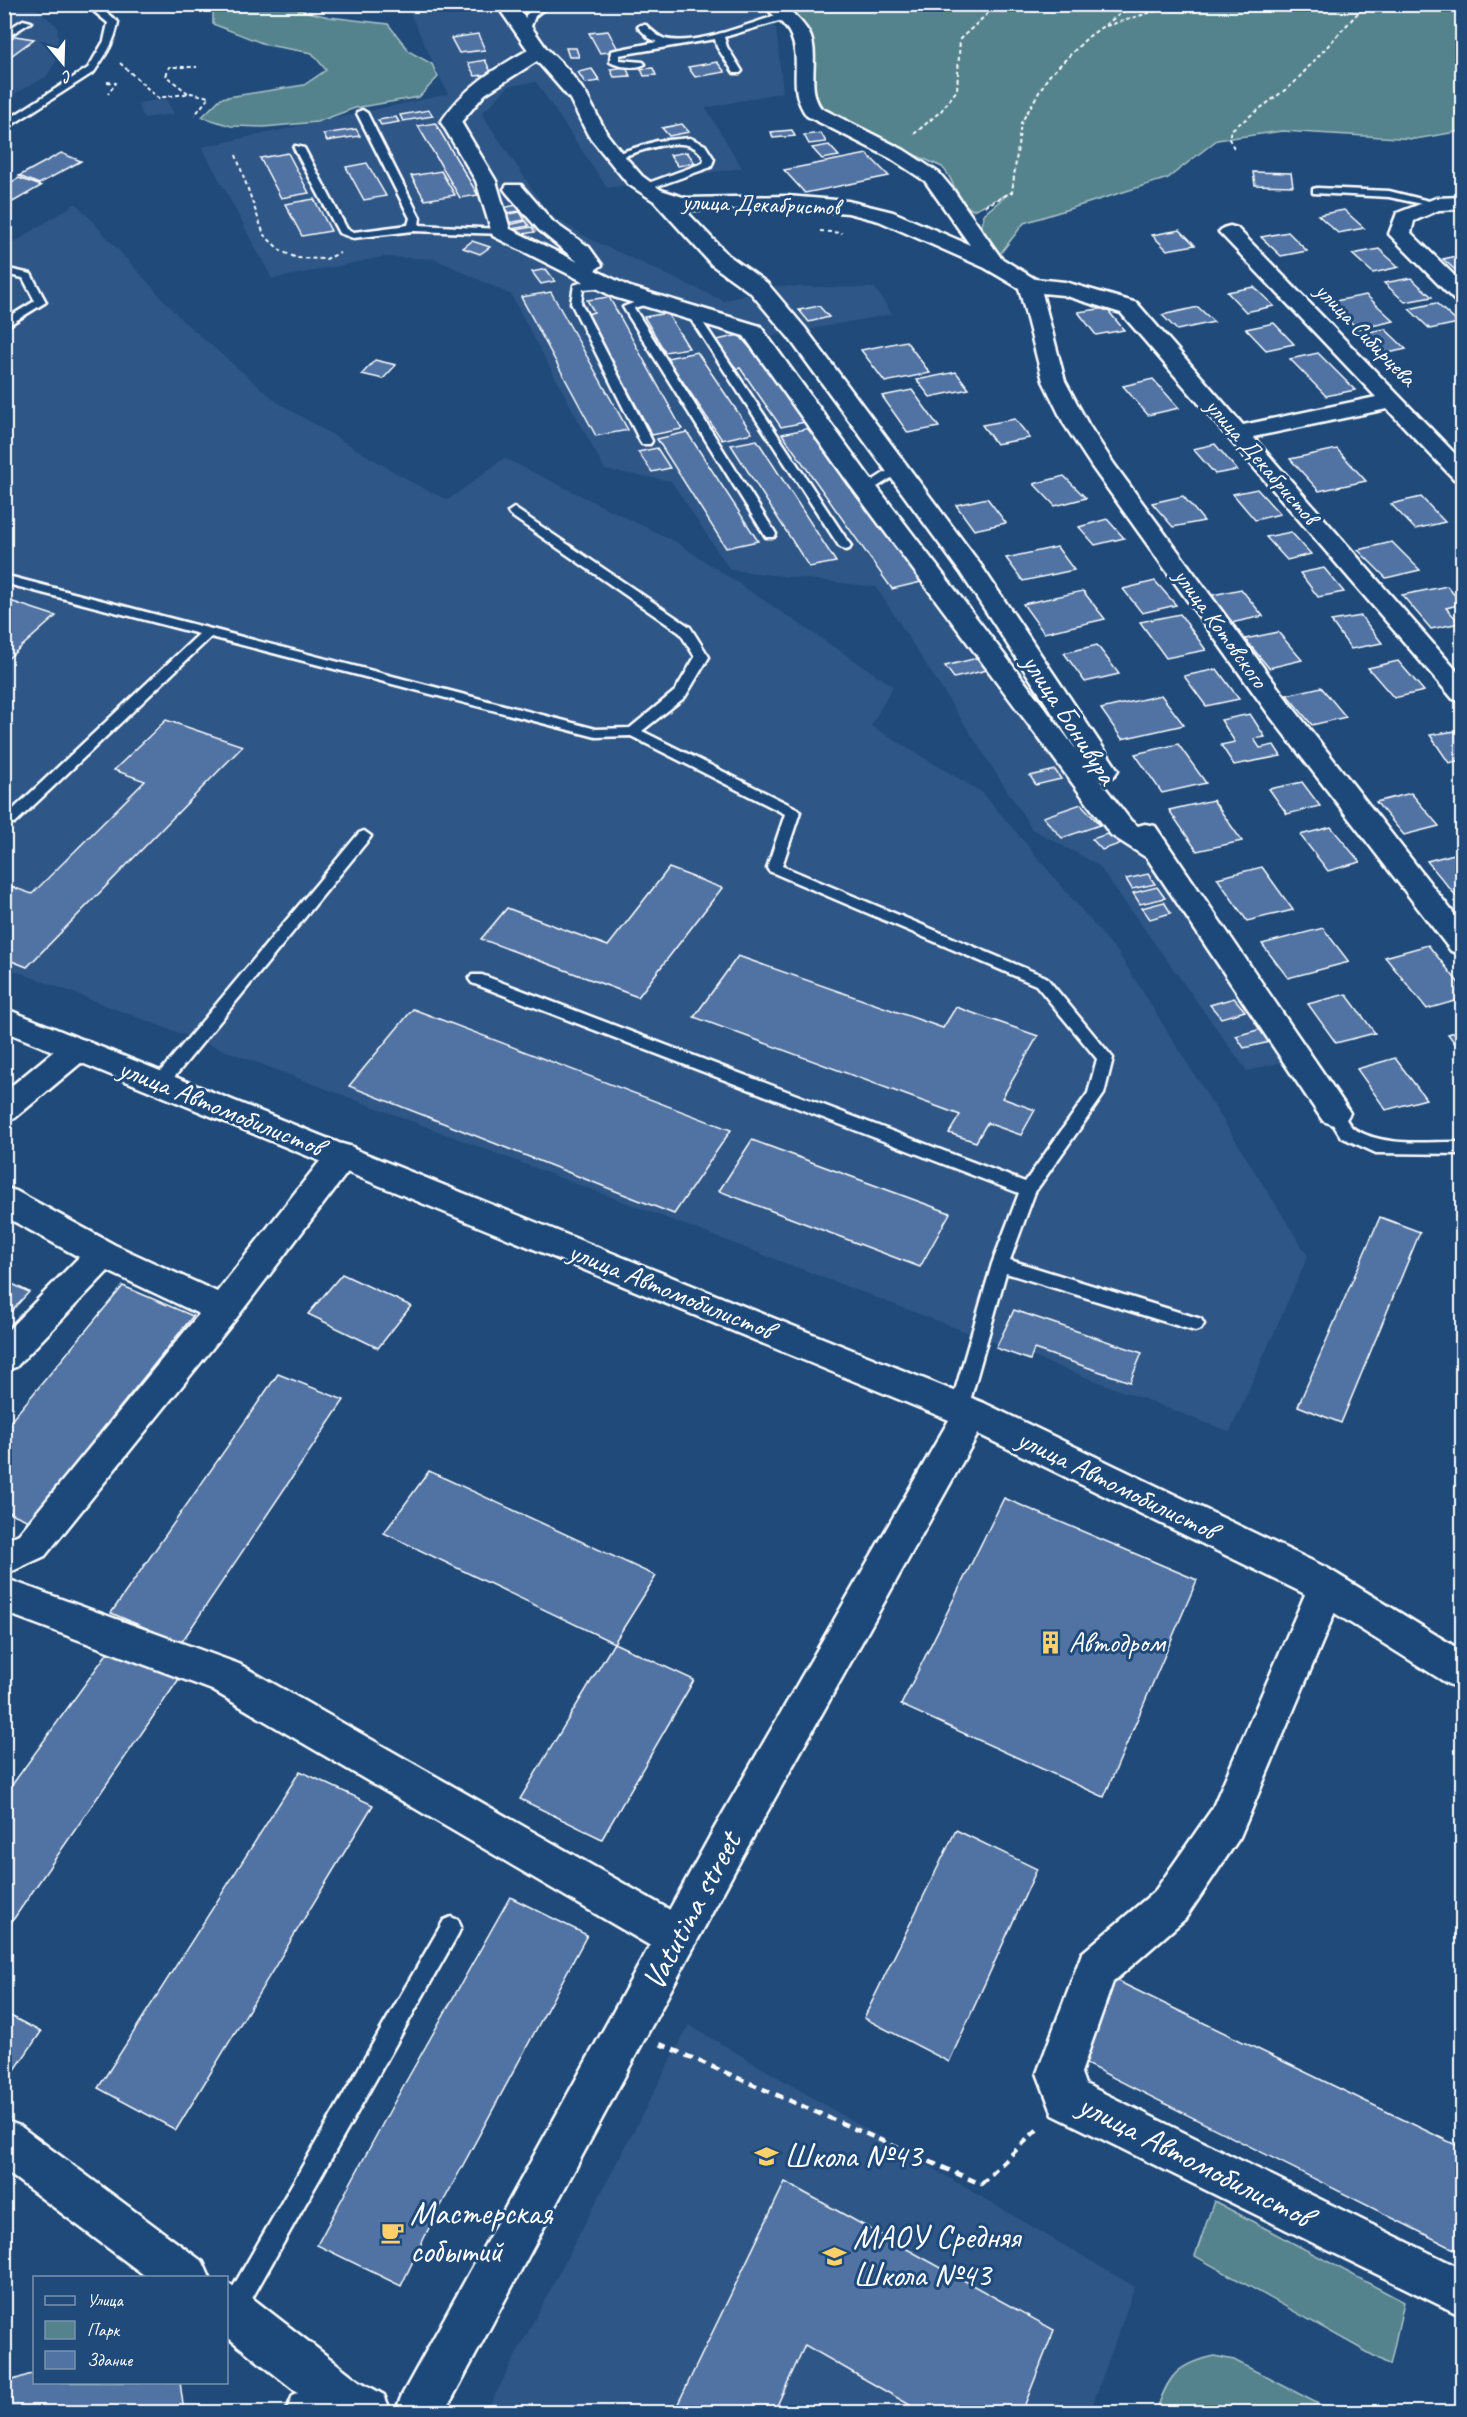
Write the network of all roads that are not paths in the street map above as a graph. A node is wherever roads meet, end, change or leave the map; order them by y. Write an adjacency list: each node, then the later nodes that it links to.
1 (89, 4): 15 (lane)
2 (505, 4): 7 (street, улица Декабристов)
3 (546, 4): 7 (lane)
4 (779, 10): 9 (lane); 26 (street)
5 (26, 22): 8 (lane)
6 (643, 27): 10 (lane)
7 (525, 32): 11 (street, улица Декабристов)
8 (4, 36)
9 (719, 36): 10 (lane); 13 (lane)
10 (674, 42): 12 (lane)
11 (539, 52): 17 (street, улица Декабристов); 24 (street)
12 (640, 64)
13 (737, 71)
14 (362, 113): 23 (lane)
15 (4, 127)
16 (298, 148): 23 (lane)
17 (614, 156): 20 (street, улица Декабристов); 20 (lane)
18 (514, 189): 29 (street)
19 (1317, 191): 22 (lane)
20 (653, 193): 26 (street, улица Декабристов); 34 (street, улица Декабристов)
21 (1462, 203): 22 (street)
22 (1436, 204): 30 (street)
23 (413, 228): 24 (lane)
24 (500, 232): 29 (street)
25 (1230, 232): 35 (street, улица Сибирцева)
26 (993, 263): 28 (street, улица Декабристов)
27 (4, 272): 33 (lane)
28 (1029, 285): 36 (street, улица Декабристов); 51 (street, улица Котовского)
29 (611, 290): 31 (street); 37 (lane)
30 (1462, 295)
31 (649, 300): 32 (street); 42 (lane)
32 (691, 312): 40 (street); 43 (lane)
33 (4, 325)
34 (797, 333): 38 (street, улица Бонивура)
35 (1392, 401): 36 (street); 39 (street, улица Сибирцева)
36 (1238, 433): 46 (street, улица Декабристов)
37 (645, 441)
38 (897, 469): 40 (lane); 50 (street, улица Бонивура)
39 (1462, 474)
40 (865, 489): 50 (street)
41 (514, 512): 47 (lane)
42 (770, 534)
43 (844, 546)
44 (4, 579): 45 (lane)
45 (208, 632): 47 (lane); 48 (lane)
46 (1462, 693)
47 (633, 732): 60 (lane)
48 (10, 820)
49 (364, 836): 55 (lane)
50 (1157, 851): 57 (street, улица Бонивура)
51 (1462, 944)
52 (477, 979): 60 (lane)
53 (4, 1019): 54 (street, улица Автомобилистов)
54 (77, 1049): 55 (street, улица Автомобилистов); 56 (street)
55 (161, 1082): 59 (street, улица Автомобилистов)
56 (4, 1110)
57 (1334, 1113): 58 (lane)
58 (1462, 1148)
59 (342, 1155): 64 (street); 67 (street, улица Автомобилистов)
60 (1028, 1190): 63 (lane)
61 (4, 1200): 62 (street)
62 (103, 1254): 64 (street); 66 (street)
63 (1000, 1264): 65 (lane); 67 (lane)
64 (223, 1310): 68 (street)
65 (1195, 1324)
66 (4, 1357)
67 (965, 1411): 69 (street, улица Автомобилистов); 73 (street, Vatutina street)
68 (4, 1559)
69 (1326, 1588): 71 (street, улица Автомобилистов); 76 (street, улица Автомобилистов)
70 (4, 1595): 73 (street)
71 (1462, 1672)
72 (451, 1927): 77 (lane)
73 (676, 1937): 79 (street, Vatutina street)
74 (4, 2142): 75 (street)
75 (186, 2276)
76 (1462, 2292)
77 (229, 2309): 78 (street)
78 (340, 2408)
79 (419, 2412)

